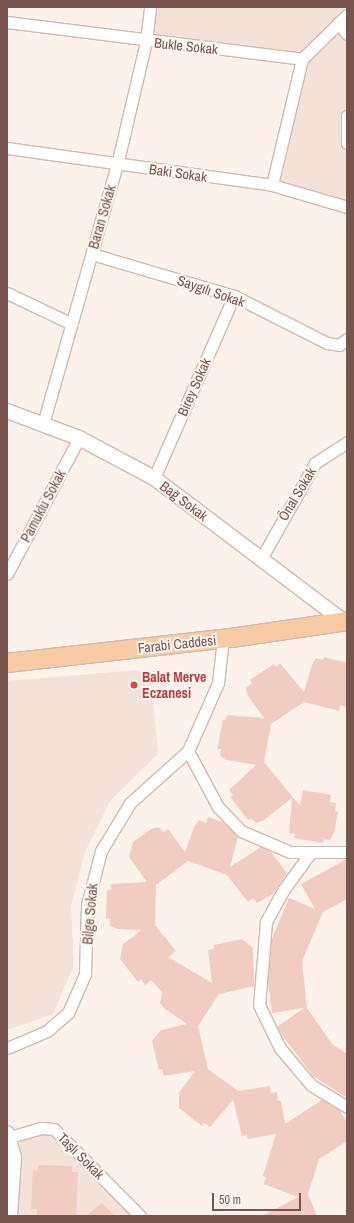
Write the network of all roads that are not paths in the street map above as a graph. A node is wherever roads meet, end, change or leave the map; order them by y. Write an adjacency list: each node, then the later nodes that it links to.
1 (150, 7): 6 (street, Baran Sokak)
2 (347, 15): 4 (street)
3 (7, 22): 6 (street, Bukle Sokak)
4 (338, 23): 5 (street); 7 (street)
5 (347, 34)
6 (146, 41): 7 (street, Bukle Sokak); 11 (street, Baran Sokak)
7 (302, 59): 12 (street)
8 (347, 116): 9 (street)
9 (347, 143)
10 (7, 148): 11 (street, Baki Sokak)
11 (117, 165): 12 (street, Baki Sokak); 14 (street, Baran Sokak)
12 (272, 185): 13 (street, Baki Sokak)
13 (347, 207)
14 (92, 254): 16 (street, Saygılı Sokak); 17 (street, Baran Sokak)
15 (7, 293): 17 (street)
16 (234, 296): 18 (street, Saygılı Sokak); 23 (street, Birey Sokak)
17 (72, 324): 20 (street, Baran Sokak)
18 (347, 339)
19 (7, 410): 20 (street, Bağ Sokak)
20 (43, 424): 21 (street, Bağ Sokak)
21 (79, 438): 23 (street, Bağ Sokak); 25 (street, Pamuklu Sokak)
22 (347, 442): 24 (street, Önal Sokak)
23 (154, 478): 24 (street, Bağ Sokak)
24 (261, 559): 26 (street, Bağ Sokak)
25 (7, 574)
26 (345, 621): 27 (main road, Farabi Caddesi)
27 (223, 639): 28 (main road, Farabi Caddesi); 29 (street, Bilge Sokak)
28 (7, 663)
29 (188, 751): 30 (street); 32 (street, Bilge Sokak)
30 (311, 852): 31 (street); 33 (street)
31 (347, 852)
32 (7, 1048)
33 (347, 1107)
34 (8, 1135): 35 (street); 37 (street, Taşlı Sokak)
35 (9, 1199): 36 (street)
36 (10, 1216)
37 (140, 1216)

